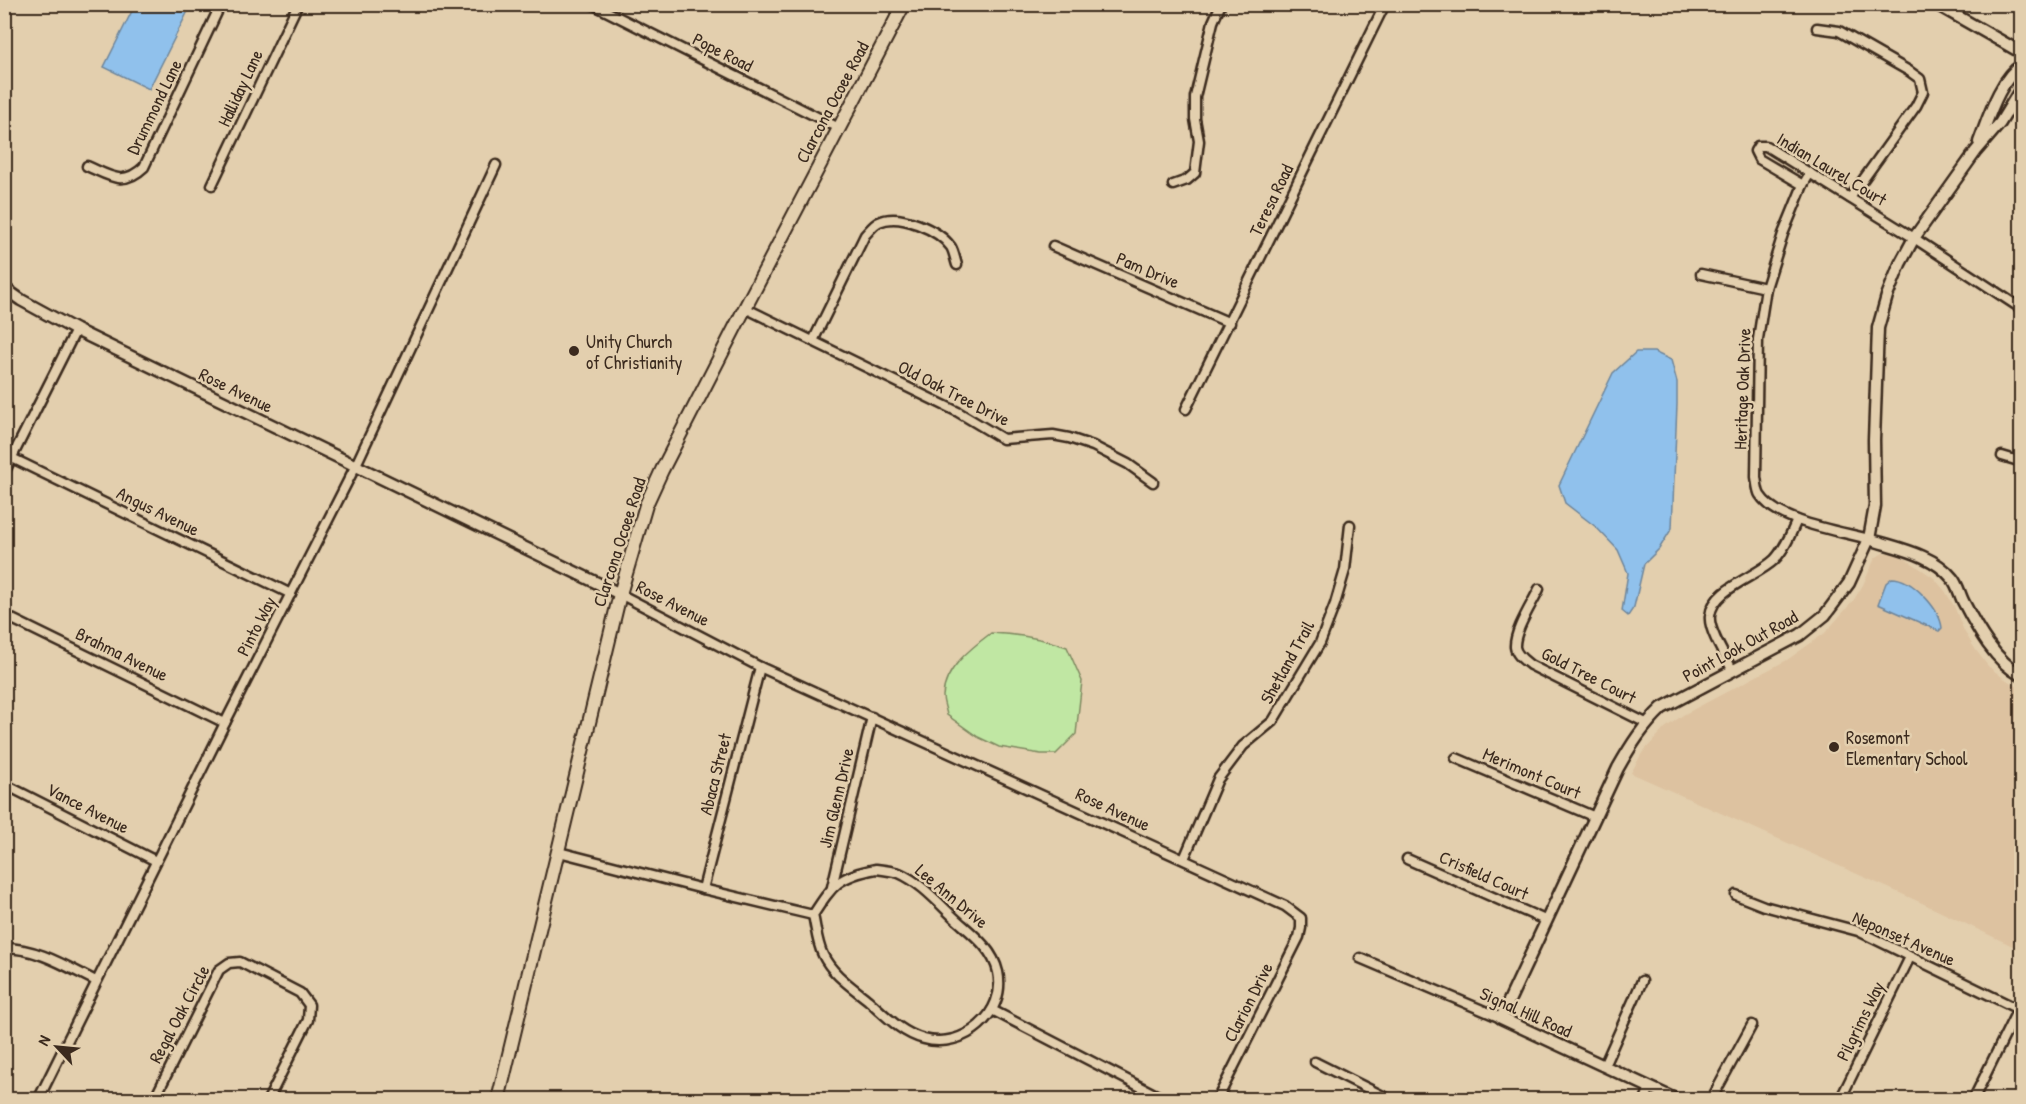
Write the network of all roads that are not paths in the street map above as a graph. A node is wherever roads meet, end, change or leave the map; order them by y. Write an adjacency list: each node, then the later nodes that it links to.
1 (221, 4): 15 (street, Drummond Lane)
2 (298, 4): 17 (street, Halliday Lane)
3 (592, 4): 12 (street, Pope Road)
4 (1221, 4): 18 (street)
5 (1385, 4): 29 (street, Teresa Road)
6 (1936, 4): 9 (street)
7 (899, 6): 12 (main road, Clarcona Ocoee Road)
8 (1817, 28): 20 (street)
9 (2022, 53)
10 (2022, 64): 13 (street, Point Look Out Road)
11 (2022, 87): 13 (street, Point Look Out Road)
12 (839, 128): 27 (main road, Clarcona Ocoee Road)
13 (1976, 151): 21 (street, Point Look Out Road)
14 (496, 165): 36 (street, Pinto Way)
15 (87, 166)
16 (1810, 173): 19 (street, Heritage Oak Drive); 19 (street, Indian Laurel Court); 20 (street, Indian Laurel Court)
17 (212, 185)
18 (1173, 185)
19 (1803, 185): 26 (street, Heritage Oak Drive)
20 (1850, 198): 21 (street, Indian Laurel Court)
21 (1914, 238): 28 (street, Indian Laurel Court); 41 (street, Point Look Out Road)
22 (1053, 246): 29 (street, Pam Drive)
23 (957, 265): 31 (street)
24 (1701, 274): 26 (street)
25 (4, 288): 30 (street, Rose Avenue)
26 (1766, 288): 39 (street, Heritage Oak Drive)
27 (745, 308): 31 (street, Old Oak Tree Drive); 44 (main road, Clarcona Ocoee Road)
28 (2022, 309)
29 (1230, 323): 32 (street, Teresa Road)
30 (76, 330): 34 (street); 36 (street, Rose Avenue)
31 (813, 341): 38 (street, Old Oak Tree Drive)
32 (1186, 409)
33 (2002, 456): 35 (street)
34 (12, 458): 37 (street); 43 (street, Angus Avenue)
35 (2022, 462)
36 (356, 467): 43 (street, Pinto Way); 44 (street, Rose Avenue)
37 (4, 472)
38 (1153, 482)
39 (1797, 520): 41 (street, Heritage Oak Drive); 47 (street)
40 (1350, 525): 56 (street, Shetland Trail)
41 (1869, 539): 47 (street, Point Look Out Road); 48 (street)
42 (1539, 589): 51 (street, Gold Tree Court)
43 (291, 594): 50 (street, Pinto Way)
44 (620, 594): 46 (street, Rose Avenue); 55 (main road, Clarcona Ocoee Road)
45 (4, 615): 50 (street, Brahma Avenue)
46 (760, 667): 49 (street, Rose Avenue); 60 (street, Abaca Street)
47 (1733, 671): 51 (street, Point Look Out Road)
48 (2022, 676)
49 (872, 717): 56 (street, Rose Avenue); 59 (street, Jim Glenn Drive)
50 (225, 723): 58 (street, Pinto Way)
51 (1646, 723): 54 (street, Point Look Out Road)
52 (1456, 758): 54 (street, Merimont Court)
53 (4, 784): 58 (street, Vance Avenue)
54 (1595, 818): 64 (street, Point Look Out Road)
55 (559, 852): 60 (street); 80 (main road, Clarcona Ocoee Road)
56 (1184, 859): 63 (street, Rose Avenue)
57 (1407, 859): 64 (street, Crisfield Court)
58 (156, 861): 68 (street, Pinto Way)
59 (832, 887): 62 (street, Lee Ann Drive); 70 (street, Lee Ann Drive)
60 (703, 890): 62 (street)
61 (1736, 895): 66 (street, Neponset Avenue)
62 (813, 915): 70 (street)
63 (1301, 918): 82 (street, Clarion Drive)
64 (1547, 921): 72 (street, Point Look Out Road)
65 (4, 948): 68 (street)
66 (1910, 957): 71 (street, Neponset Avenue); 87 (street, Pilgrims Way)
67 (1360, 958): 72 (street, Signal Hill Road)
68 (96, 981): 77 (street, Pinto Way)
69 (1642, 981): 75 (street)
70 (992, 1010): 81 (street)
71 (2020, 1010): 88 (street)
72 (1501, 1018): 75 (street, Signal Hill Road)
73 (1752, 1025): 86 (street)
74 (1315, 1062): 83 (street)
75 (1604, 1066): 76 (street, Signal Hill Road)
76 (1650, 1087): 84 (street); 85 (street, Signal Hill Road)
77 (38, 1100)
78 (154, 1100): 79 (street, Regal Oak Circle)
79 (268, 1100)
80 (498, 1100)
81 (1166, 1100)
82 (1218, 1100)
83 (1391, 1100)
84 (1645, 1100)
85 (1677, 1100)
86 (1711, 1100)
87 (1840, 1100)
88 (1973, 1100)

